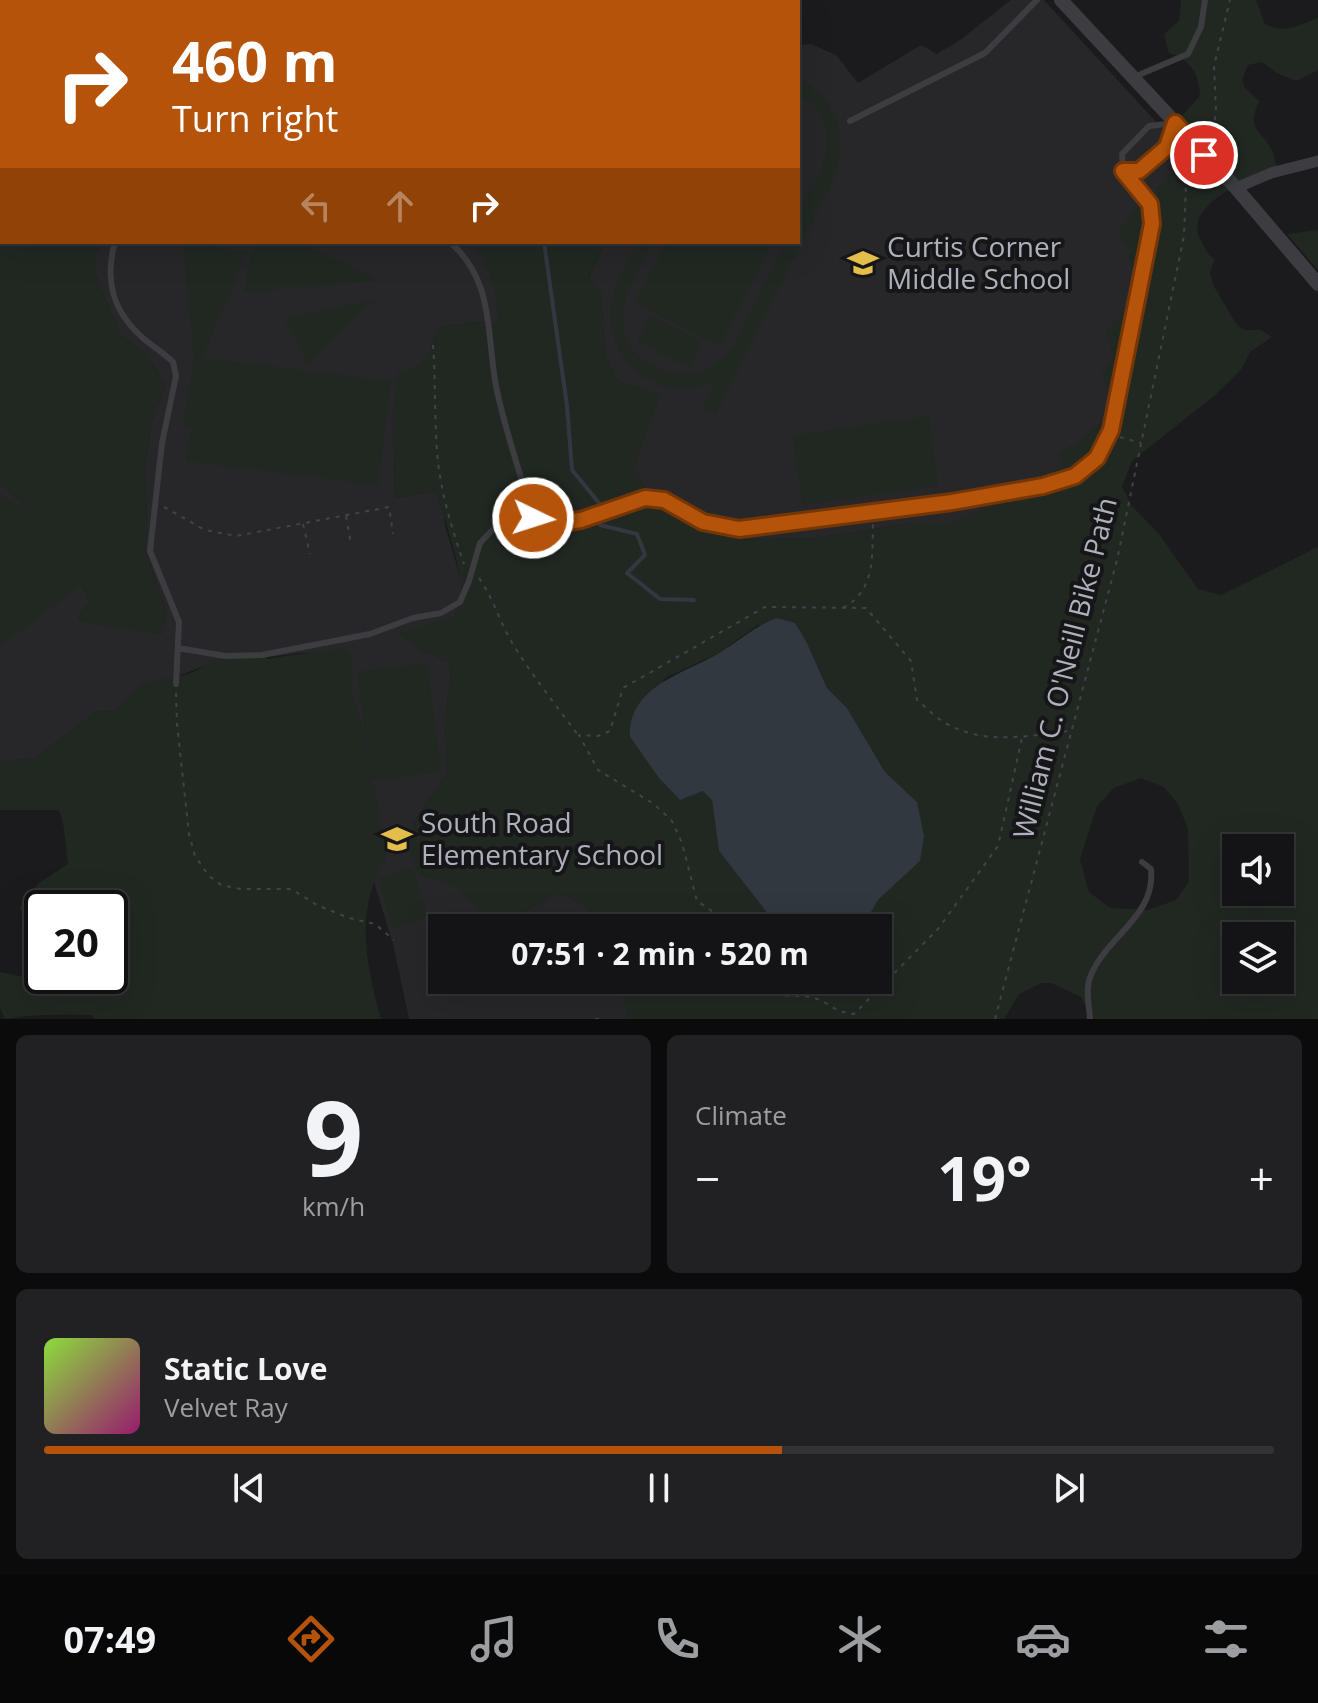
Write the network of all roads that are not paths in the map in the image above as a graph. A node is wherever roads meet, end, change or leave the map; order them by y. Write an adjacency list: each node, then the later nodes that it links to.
1 (1037, 0): 5 (lane)
2 (1061, 0): 4 (street)
3 (1205, 0): 4 (lane)
4 (1134, 77): 6 (street)
5 (850, 121)
6 (1175, 123): 8 (lane); 8 (lane); 9 (street)
7 (1318, 161): 9 (street)
8 (1123, 171): 13 (lane)
9 (1236, 188): 12 (street)
10 (115, 244): 14 (lane)
11 (452, 244): 13 (lane)
12 (1318, 284)
13 (533, 518): 14 (lane)
14 (178, 648): 15 (lane)
15 (176, 684)
16 (1142, 862): 17 (lane)
17 (1090, 1019)

